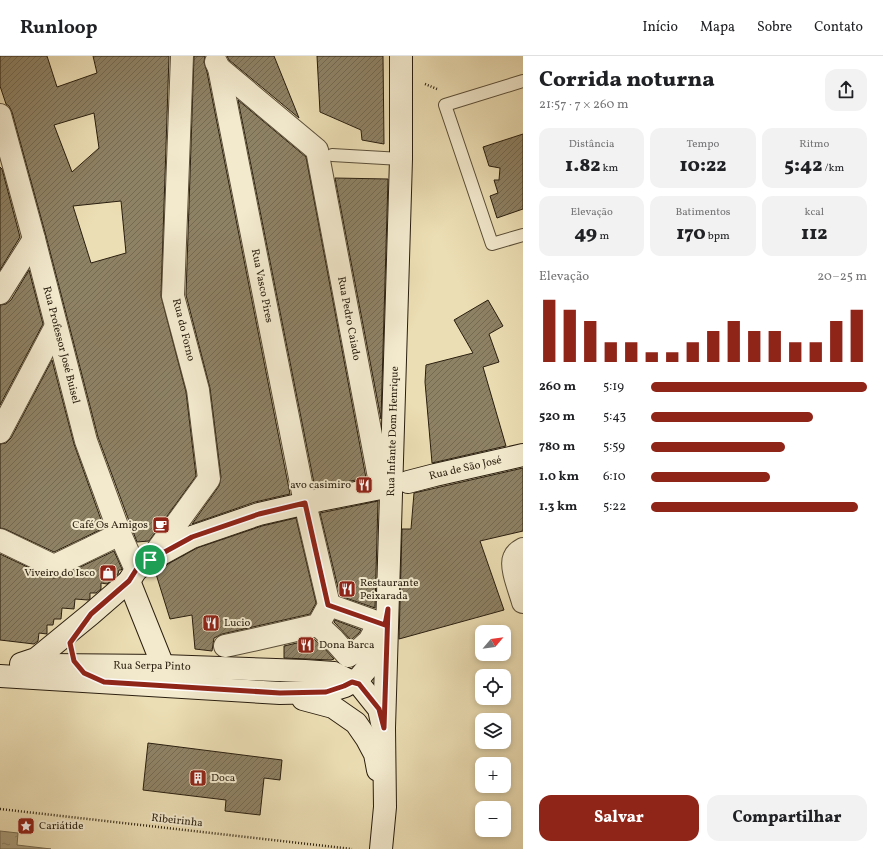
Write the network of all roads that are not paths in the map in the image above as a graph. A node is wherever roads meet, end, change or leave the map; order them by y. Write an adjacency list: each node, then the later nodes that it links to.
1 (182, 56): 19 (street, Rua do Forno)
2 (216, 62): 6 (street); 15 (street, Rua Vasco Pires)
3 (401, 65): 7 (street, Rua Infante Dom Henrique)
4 (523, 81): 8 (lane)
5 (1, 128): 9 (street, Rua Professor José Buisel)
6 (325, 152): 7 (lane); 15 (street, Rua Pedro Caiado)
7 (401, 159): 23 (street, Rua Infante Dom Henrique)
8 (523, 235)
9 (34, 239): 10 (street); 11 (street, Rua Professor José Buisel)
10 (0, 294)
11 (56, 326): 12 (street); 16 (street, Rua Professor José Buisel)
12 (0, 432)
13 (523, 455): 14 (street, Rua de São José)
14 (408, 482)
15 (305, 503): 19 (street); 21 (street, Rua Vasco Pires)
16 (120, 534): 17 (street); 19 (street, Rua Professor José Buisel)
17 (0, 540)
18 (523, 549): 20 (street)
19 (138, 570): 22 (street); 29 (street, Rua Professor José Buisel)
20 (523, 602)
21 (328, 605): 23 (street); 24 (street)
22 (91, 614): 27 (street); 28 (street)
23 (384, 619): 24 (street); 32 (street); 35 (street, Rua Infante Dom Henrique)
24 (318, 625): 25 (street)
25 (225, 646)
26 (0, 663): 27 (street, Rua Serpa Pinto)
27 (21, 664): 28 (street, Rua Serpa Pinto)
28 (78, 665): 29 (street, Rua Serpa Pinto); 31 (street)
29 (163, 666): 32 (street, Rua Serpa Pinto); 33 (street)
30 (0, 676): 31 (street, Rua Serpa Pinto)
31 (104, 682): 33 (street, Rua Serpa Pinto)
32 (352, 682): 34 (street); 35 (street, Rua Serpa Pinto)
33 (132, 684): 34 (street, Rua Serpa Pinto)
34 (280, 693): 36 (street)
35 (384, 728): 36 (street, Rua Infante Dom Henrique)
36 (382, 806): 37 (street)
37 (379, 849)

